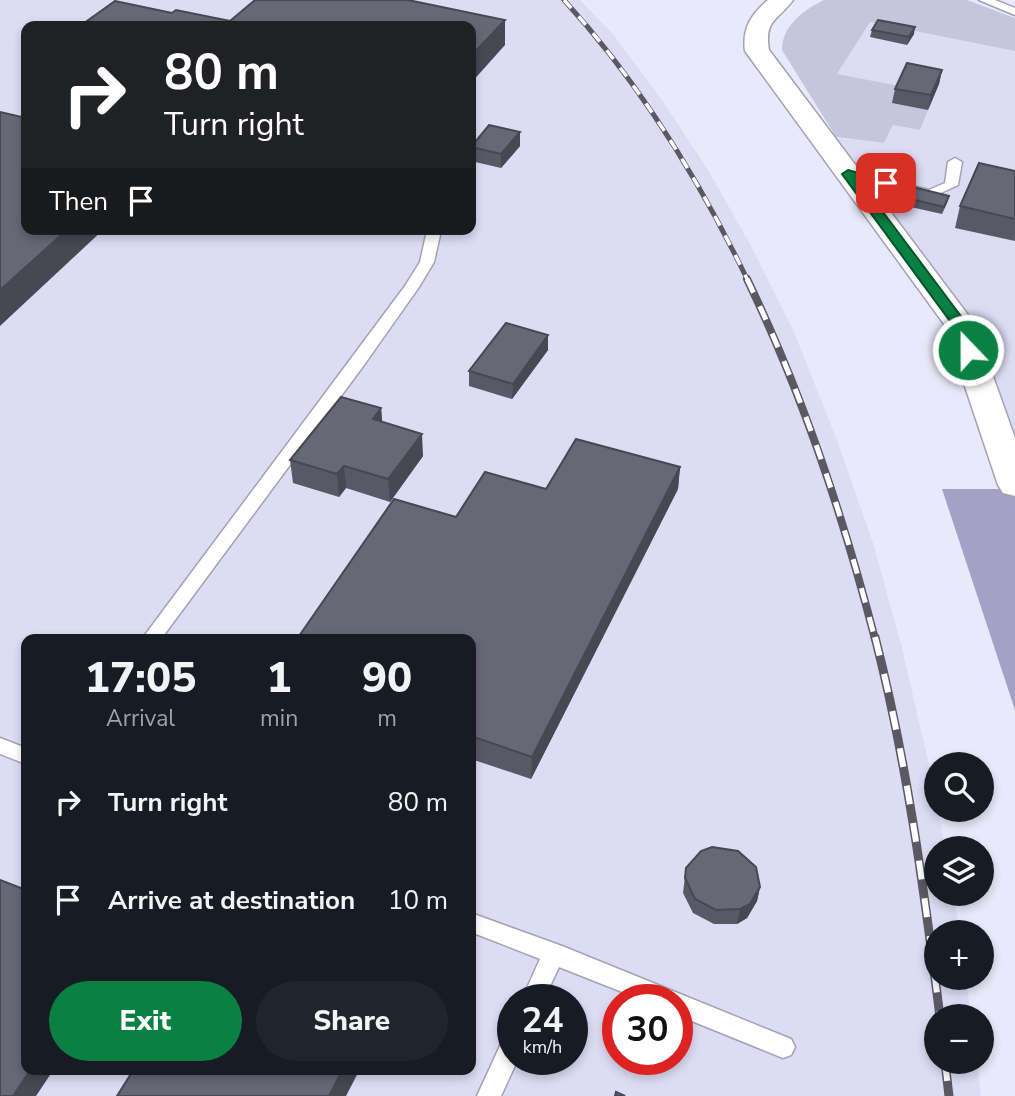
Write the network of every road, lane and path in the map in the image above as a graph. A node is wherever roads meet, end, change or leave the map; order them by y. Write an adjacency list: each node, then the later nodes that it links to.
1 (782, 0): 5 (street)
2 (985, 0): 3 (lane)
3 (1015, 12)
4 (955, 162): 5 (lane)
5 (848, 174): 7 (street)
6 (432, 235): 8 (lane)
7 (1015, 485)
8 (155, 634)
9 (0, 746): 10 (lane)
10 (21, 754)
11 (476, 924): 12 (lane)
12 (554, 953): 13 (lane); 14 (lane)
13 (540, 984)
14 (629, 984)
15 (693, 1010): 16 (lane)
16 (783, 1047)
17 (499, 1075): 18 (lane)
18 (489, 1096)

